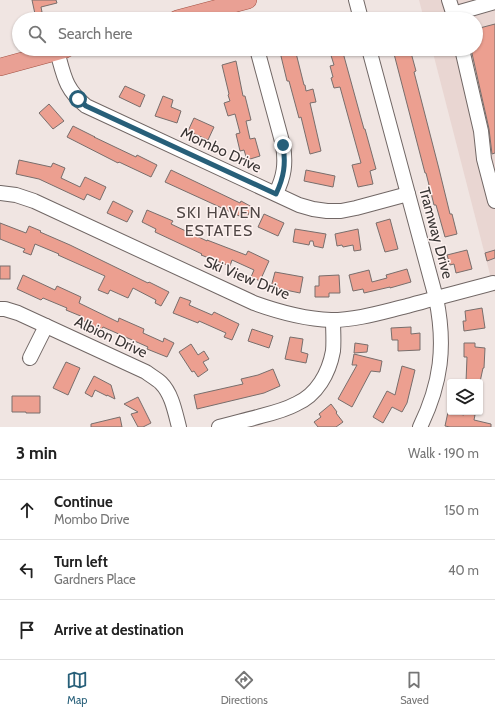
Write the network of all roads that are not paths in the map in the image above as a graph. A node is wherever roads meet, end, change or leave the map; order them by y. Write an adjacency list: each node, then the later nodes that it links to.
1 (356, 0): 6 (street)
2 (243, 1): 5 (main road)
3 (495, 2): 4 (street)
4 (453, 11)
5 (203, 12)
6 (359, 12)
7 (39, 56): 12 (main road)
8 (62, 56): 14 (street, Mombo Drive)
9 (259, 56): 14 (street)
10 (371, 56): 15 (street, Tramway Drive)
11 (464, 56): 16 (street)
12 (0, 67)
13 (0, 193): 20 (street, Ski View Drive)
14 (276, 194): 15 (street, Mombo Drive)
15 (408, 194): 18 (street, Tramway Drive)
16 (495, 200)
17 (493, 283): 18 (street, Ski View Drive)
18 (436, 298): 20 (street, Ski View Drive); 25 (street, Tramway Drive)
19 (0, 309): 21 (street, Albion Drive)
20 (333, 320): 24 (street)
21 (46, 326): 22 (street); 23 (street, Albion Drive)
22 (30, 358)
23 (179, 427)
24 (219, 427)
25 (420, 427)

